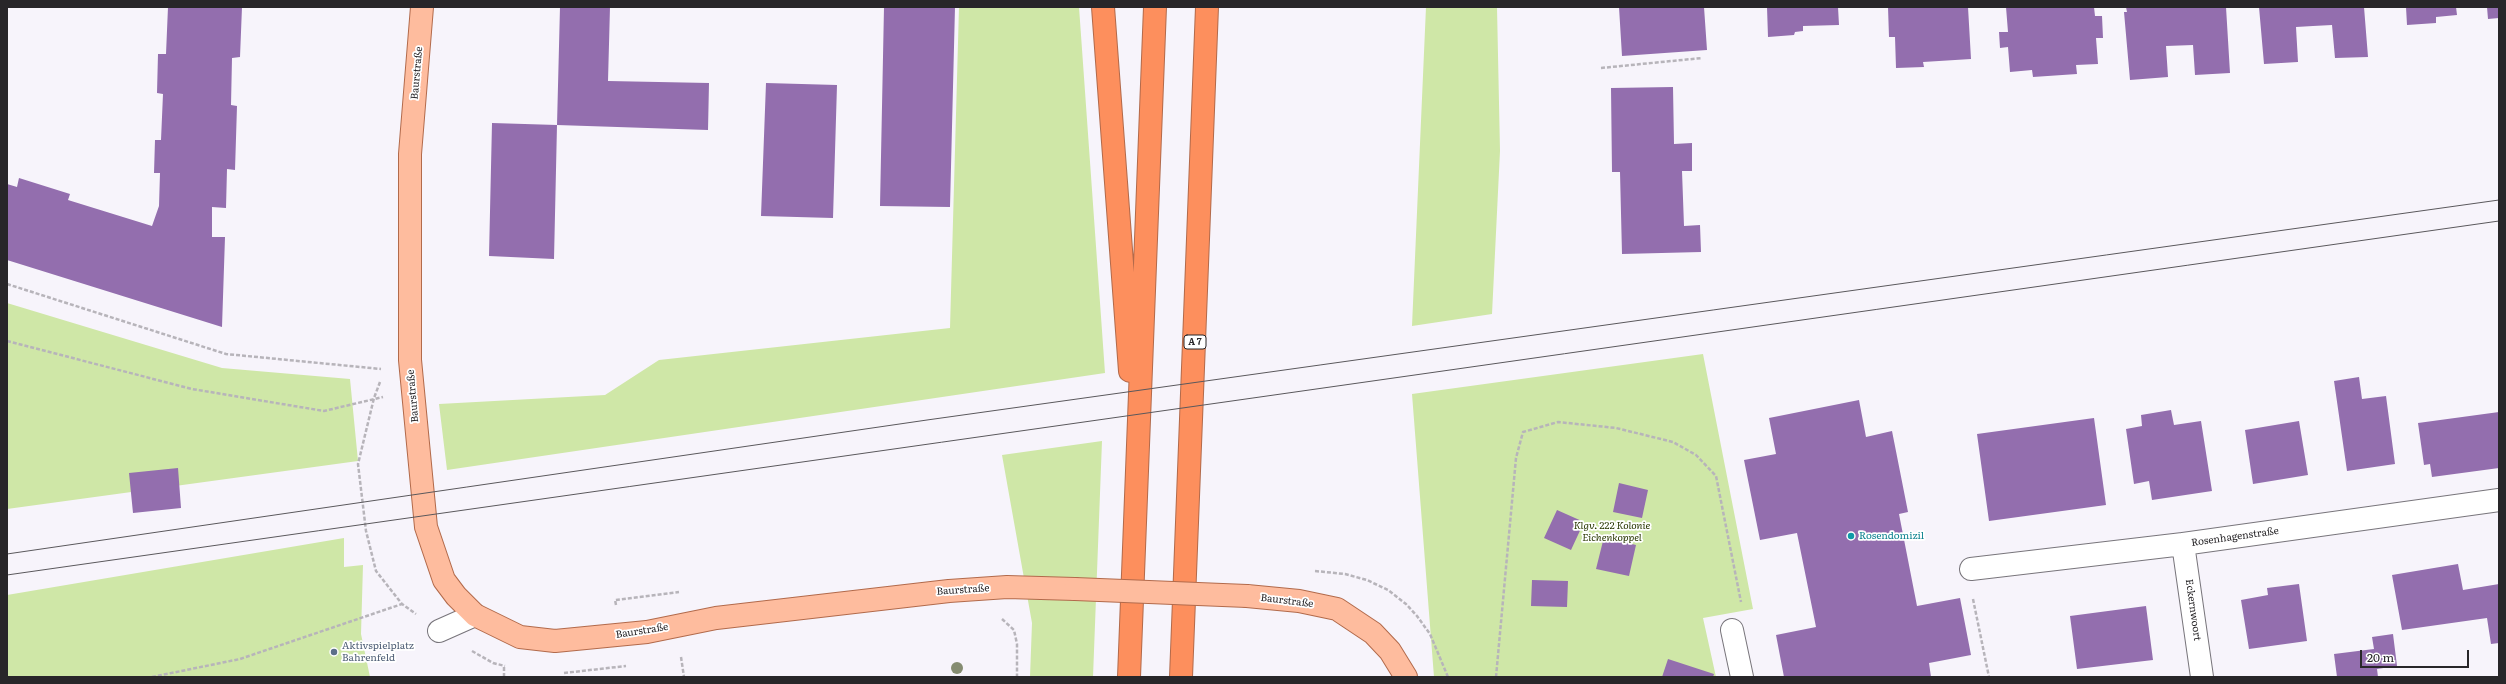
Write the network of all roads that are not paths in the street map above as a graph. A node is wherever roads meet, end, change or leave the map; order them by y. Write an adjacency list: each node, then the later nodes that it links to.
1 (422, 7): 9 (main road, Baurstraße)
2 (1103, 7): 5 (highway)
3 (1155, 7): 5 (highway)
4 (1207, 7): 13 (highway, A 7)
5 (1138, 490): 12 (highway)
6 (2499, 500): 7 (street, Rosenhagenstraße)
7 (2183, 544): 8 (street, Rosenhagenstraße); 16 (street, Eckernwoort)
8 (1971, 569)
9 (475, 615): 11 (street); 14 (main road, Baurstraße, bridge)
10 (1732, 630): 15 (street)
11 (439, 631)
12 (1129, 677)
13 (1181, 677)
14 (1406, 677)
15 (1742, 677)
16 (2202, 677)

